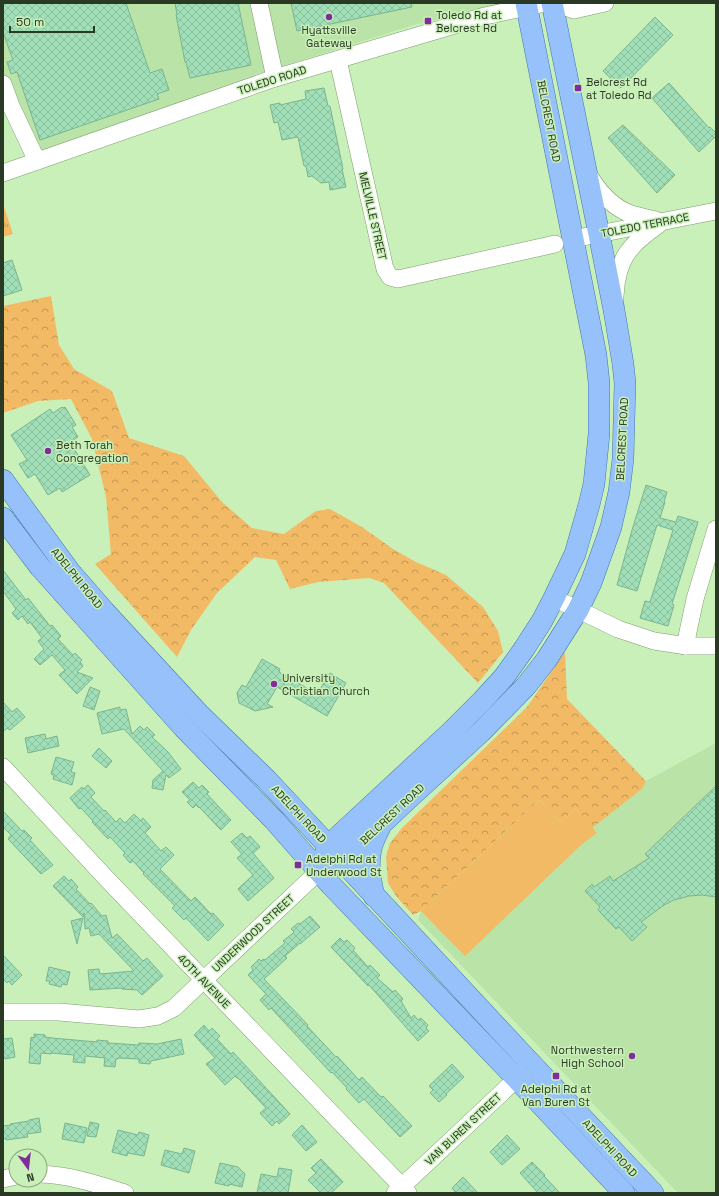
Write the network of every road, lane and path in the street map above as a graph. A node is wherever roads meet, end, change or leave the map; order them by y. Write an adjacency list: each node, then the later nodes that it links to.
1 (259, 3): 7 (street)
2 (552, 3): 10 (main road, BELCREST ROAD)
3 (555, 3): 4 (street)
4 (605, 3)
5 (533, 4): 6 (street, TOLEDO ROAD); 15 (main road, BELCREST ROAD)
6 (338, 60): 7 (street, TOLEDO ROAD); 15 (street, MELVILLE STREET)
7 (276, 78): 9 (street, TOLEDO ROAD)
8 (3, 84): 9 (street)
9 (37, 161): 11 (street, TOLEDO ROAD)
10 (586, 172): 13 (street); 14 (main road, BELCREST ROAD)
11 (3, 173)
12 (716, 211): 13 (street, TOLEDO TERRACE)
13 (662, 222): 14 (street, TOLEDO TERRACE); 16 (street)
14 (599, 234): 15 (street, TOLEDO TERRACE); 16 (main road, BELCREST ROAD)
15 (564, 242): 20 (main road, BELCREST ROAD)
16 (614, 310): 21 (main road, BELCREST ROAD)
17 (3, 480): 26 (main road, ADELPHI ROAD)
18 (3, 518): 28 (main road, ADELPHI ROAD)
19 (716, 529): 22 (street)
20 (554, 598): 21 (street); 26 (main road, BELCREST ROAD)
21 (578, 610): 22 (street); 25 (main road, BELCREST ROAD)
22 (685, 646): 23 (street)
23 (716, 646)
24 (3, 767): 30 (street, 40TH AVENUE)
25 (382, 823): 27 (main road, BELCREST ROAD); 29 (main road)
26 (328, 846): 27 (main road, ADELPHI ROAD); 28 (main road, BELCREST ROAD)
27 (342, 862): 28 (main road, BELCREST ROAD); 29 (main road, ADELPHI ROAD)
28 (319, 871): 30 (street, UNDERWOOD STREET); 32 (main road, ADELPHI ROAD)
29 (374, 896): 32 (main road, ADELPHI ROAD)
30 (203, 980): 31 (street, UNDERWOOD STREET); 34 (street, 40TH AVENUE)
31 (3, 1012)
32 (525, 1072): 34 (street, VAN BUREN STREET); 36 (main road, ADELPHI ROAD); 37 (main road, ADELPHI ROAD)
33 (48, 1175): 35 (street)
34 (402, 1191)
35 (125, 1193)
36 (624, 1193)
37 (653, 1193)

